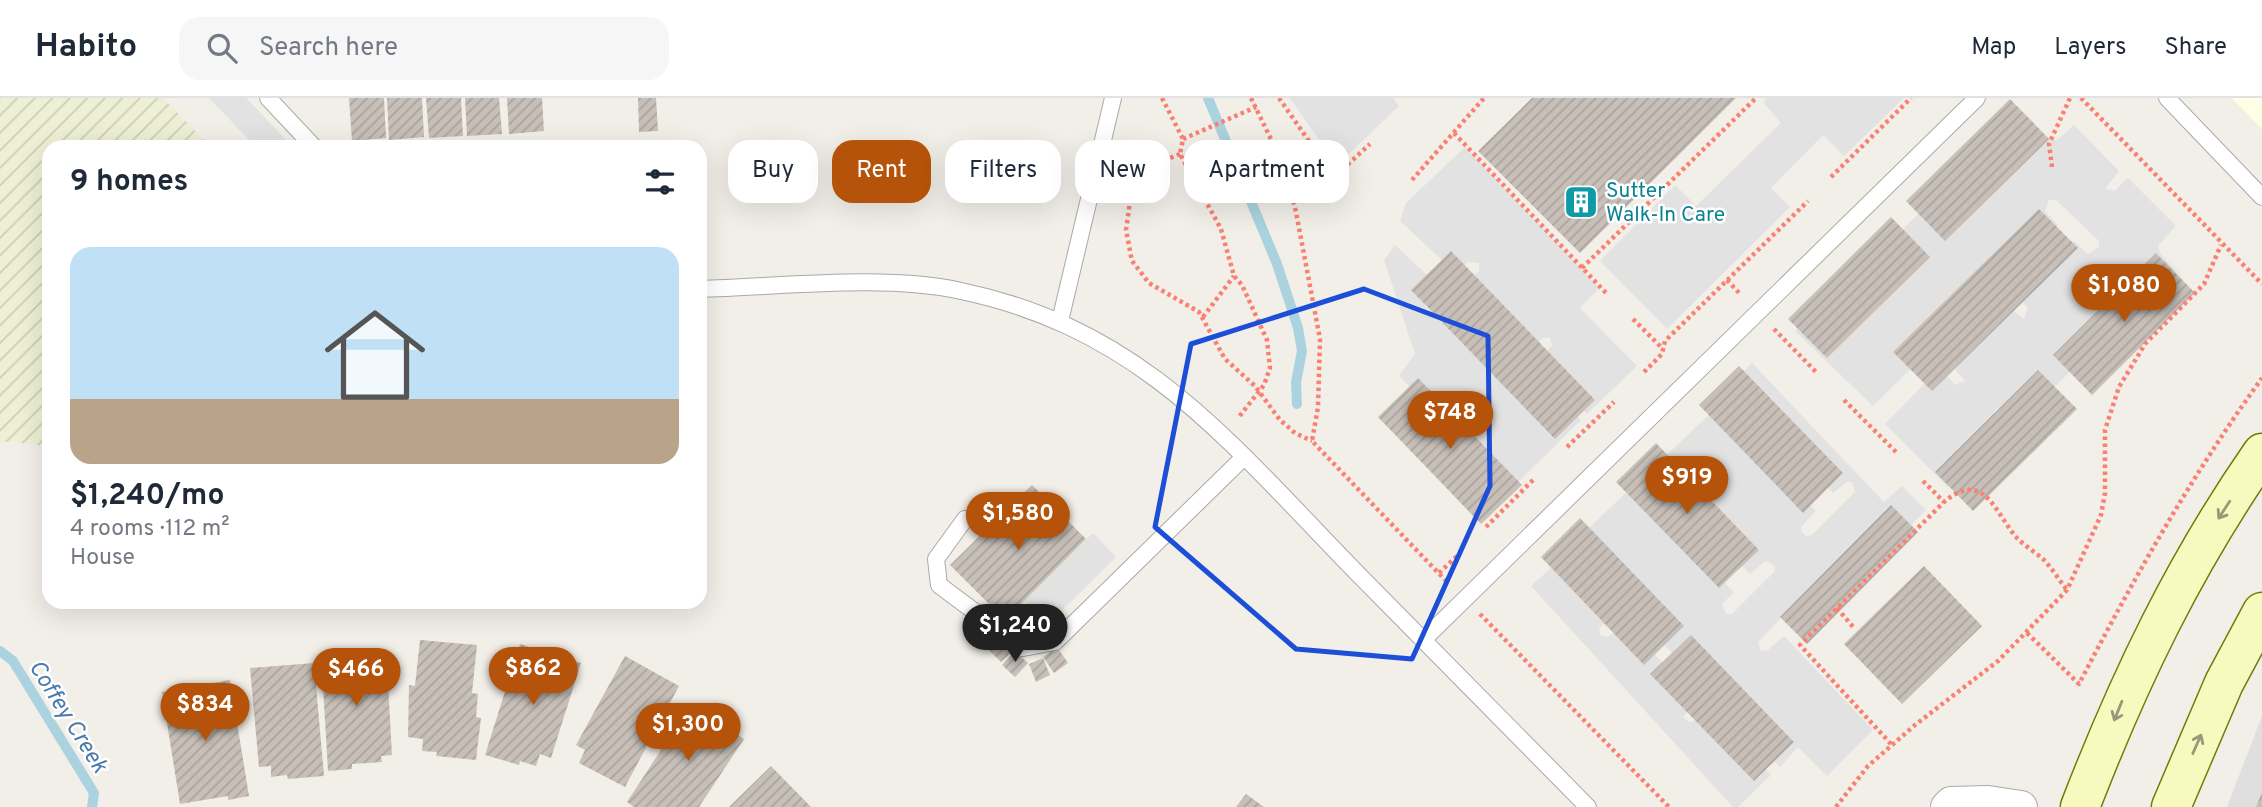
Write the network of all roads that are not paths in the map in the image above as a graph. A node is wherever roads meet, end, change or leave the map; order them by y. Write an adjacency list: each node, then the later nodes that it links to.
1 (268, 98): 5 (lane)
2 (1113, 98): 8 (lane)
3 (1977, 98): 13 (lane)
4 (2167, 98): 6 (lane)
5 (307, 140)
6 (2262, 197)
7 (707, 289): 8 (lane)
8 (1060, 321): 10 (lane)
9 (2262, 453): 17 (main road, one-way to 17)
10 (1244, 457): 11 (lane); 13 (lane)
11 (965, 519)
12 (2262, 612): 18 (main road, one-way to 12)
13 (1423, 640): 14 (lane)
14 (1588, 807)
15 (1947, 807): 16 (street)
16 (2021, 807)
17 (2080, 807)
18 (2171, 807)

